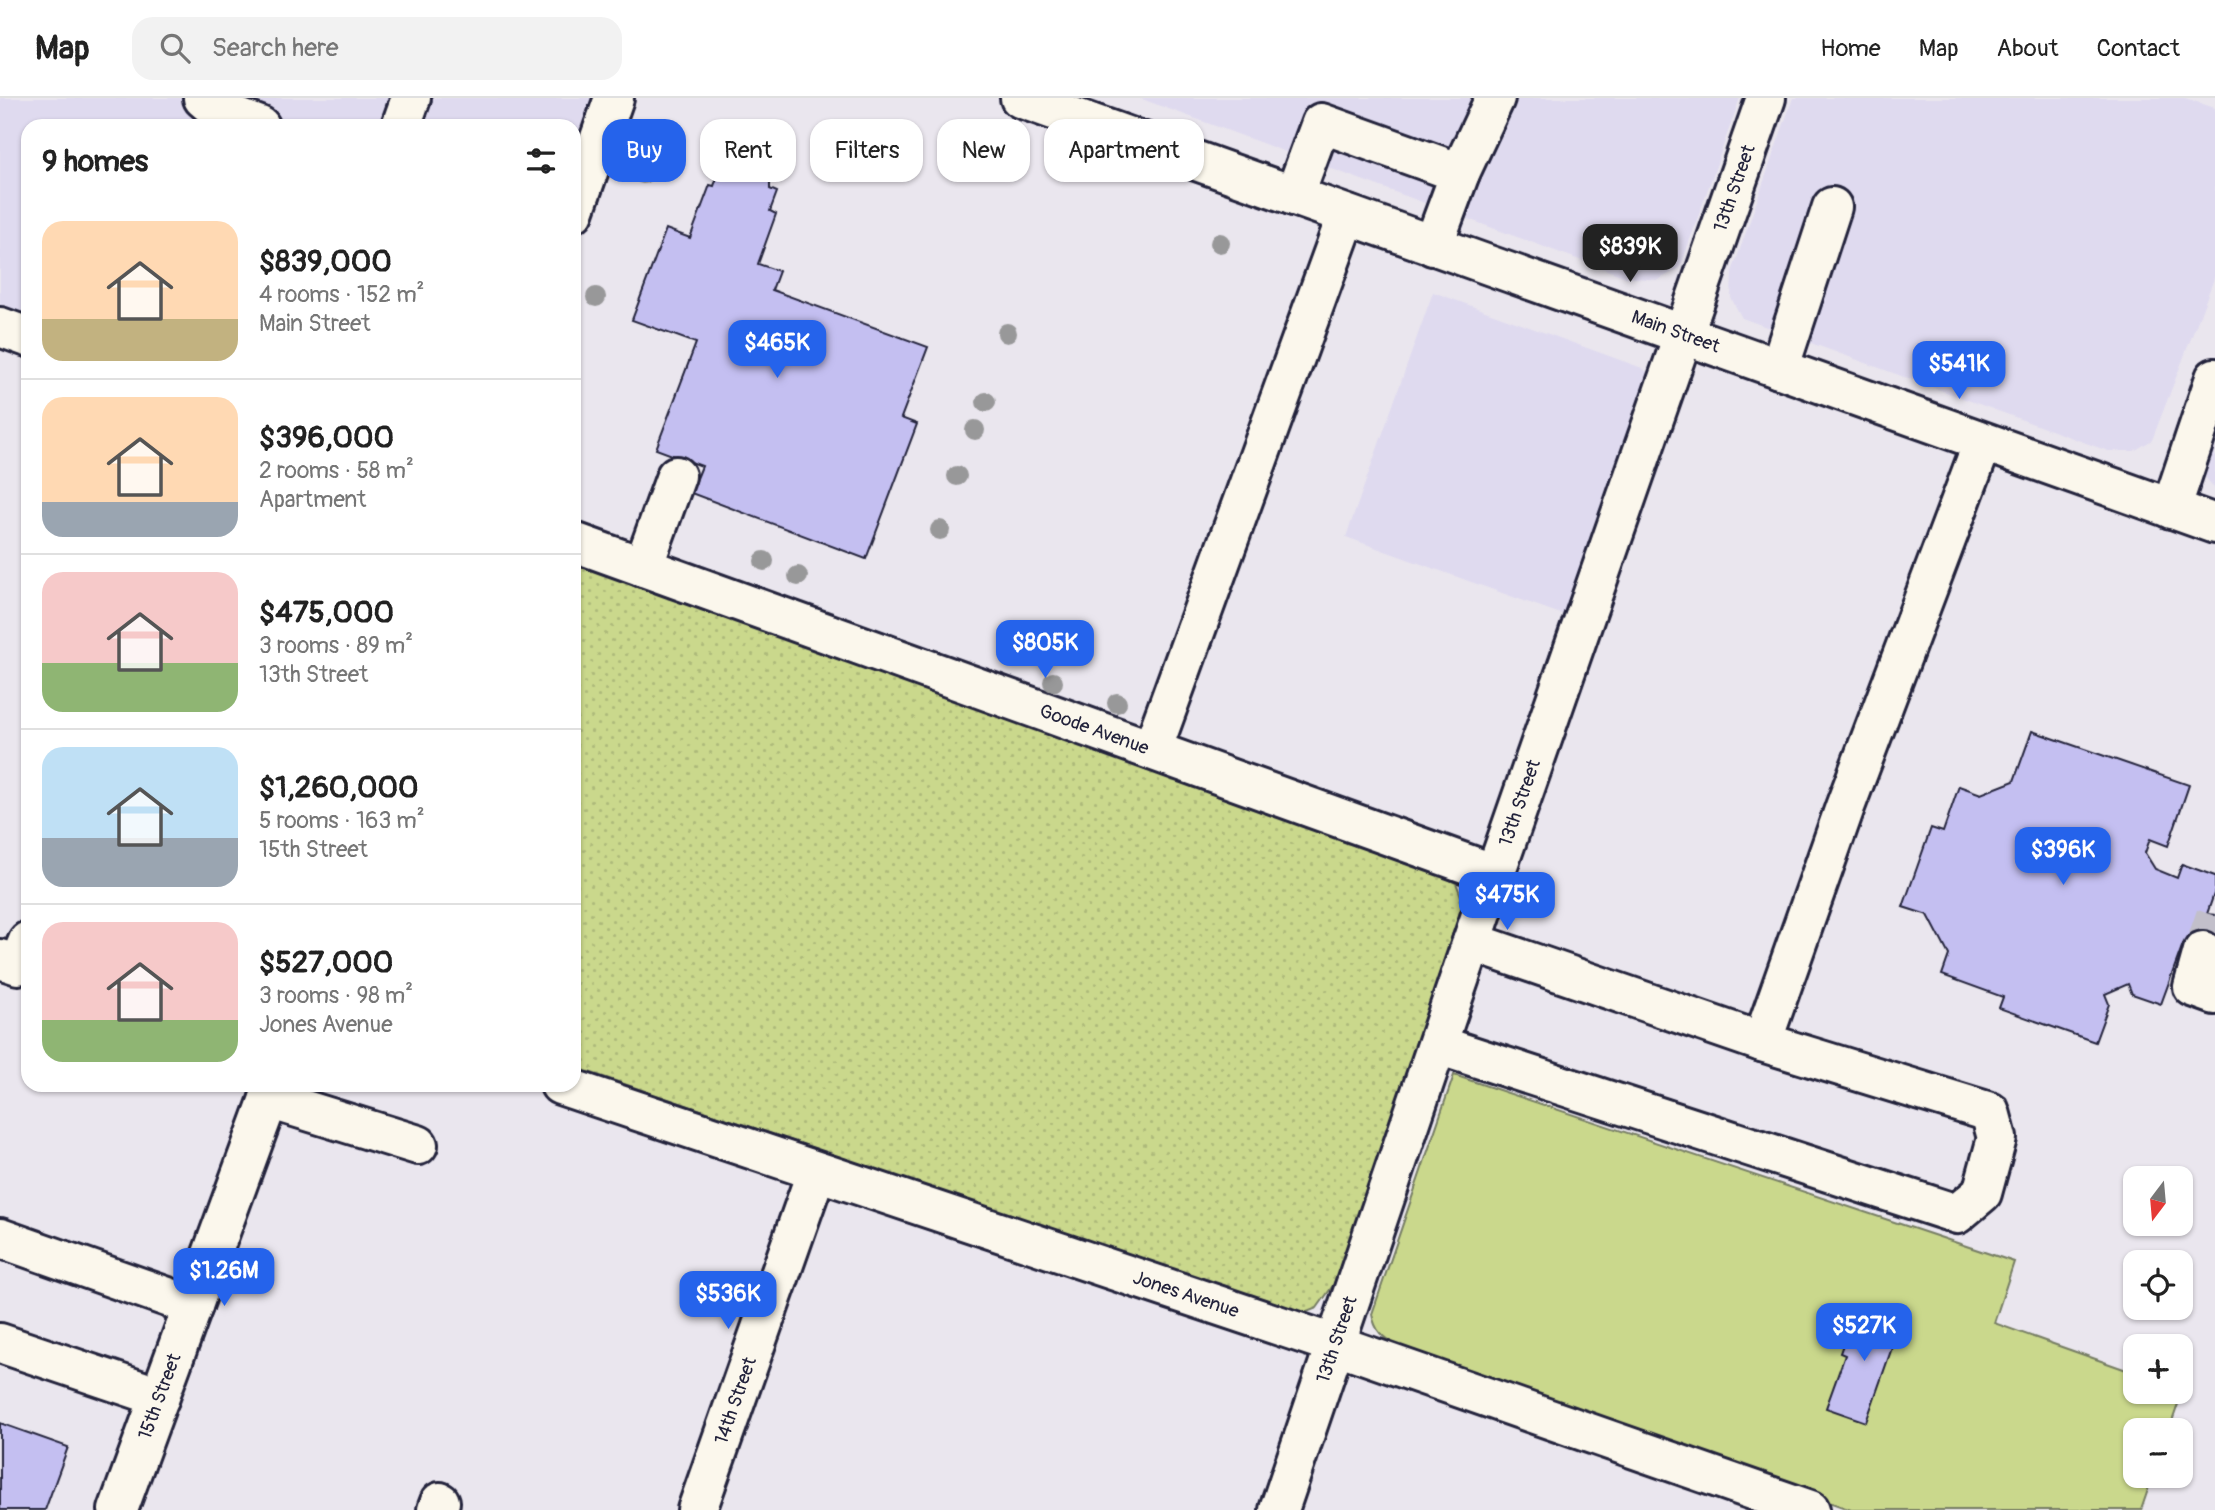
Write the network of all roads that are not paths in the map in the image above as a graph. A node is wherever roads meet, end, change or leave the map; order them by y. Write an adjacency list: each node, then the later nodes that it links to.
1 (203, 98): 8 (street)
2 (411, 98): 9 (street)
3 (614, 98): 11 (street)
4 (1020, 98): 12 (street, Main Street)
5 (1495, 98): 10 (street)
6 (1766, 98): 18 (street, 13th Street)
7 (1324, 110): 10 (street); 12 (street)
8 (241, 119)
9 (404, 119)
10 (1460, 173): 15 (street)
11 (581, 192)
12 (1294, 196): 14 (street, Main Street)
13 (1832, 207): 19 (street)
14 (1347, 215): 15 (street, Main Street); 27 (street)
15 (1433, 246): 18 (street, Main Street)
16 (0, 327): 17 (street)
17 (21, 334)
18 (1682, 335): 19 (street, Main Street); 28 (street, 13th Street)
19 (1779, 369): 21 (street, Main Street)
20 (2215, 379): 23 (street)
21 (1983, 442): 23 (street, Main Street); 34 (street)
22 (676, 476): 26 (street)
23 (2171, 509): 24 (street, Main Street)
24 (2215, 524)
25 (581, 545): 26 (street, Goode Avenue)
26 (643, 567): 27 (street, Goode Avenue)
27 (1152, 750): 28 (street, Goode Avenue)
28 (1495, 874): 29 (street, 13th Street)
29 (1472, 942): 34 (street); 35 (street, 13th Street)
30 (2203, 951): 33 (street)
31 (21, 958): 32 (street)
32 (0, 959)
33 (2215, 995)
34 (1762, 1042): 35 (street)
35 (1438, 1045): 43 (street, 13th Street)
36 (272, 1092): 38 (street); 41 (street, 15th Street)
37 (580, 1092): 39 (street, Jones Avenue)
38 (418, 1145)
39 (816, 1173): 43 (street, Jones Avenue); 46 (street, 14th Street)
40 (0, 1237): 41 (street)
41 (193, 1306): 44 (street, 15th Street)
42 (0, 1343): 44 (street)
43 (1337, 1345): 47 (street, 13th Street); 48 (street, Jones Avenue)
44 (160, 1397): 45 (street, 15th Street)
45 (117, 1510)
46 (697, 1510)
47 (1279, 1510)
48 (1810, 1510)

